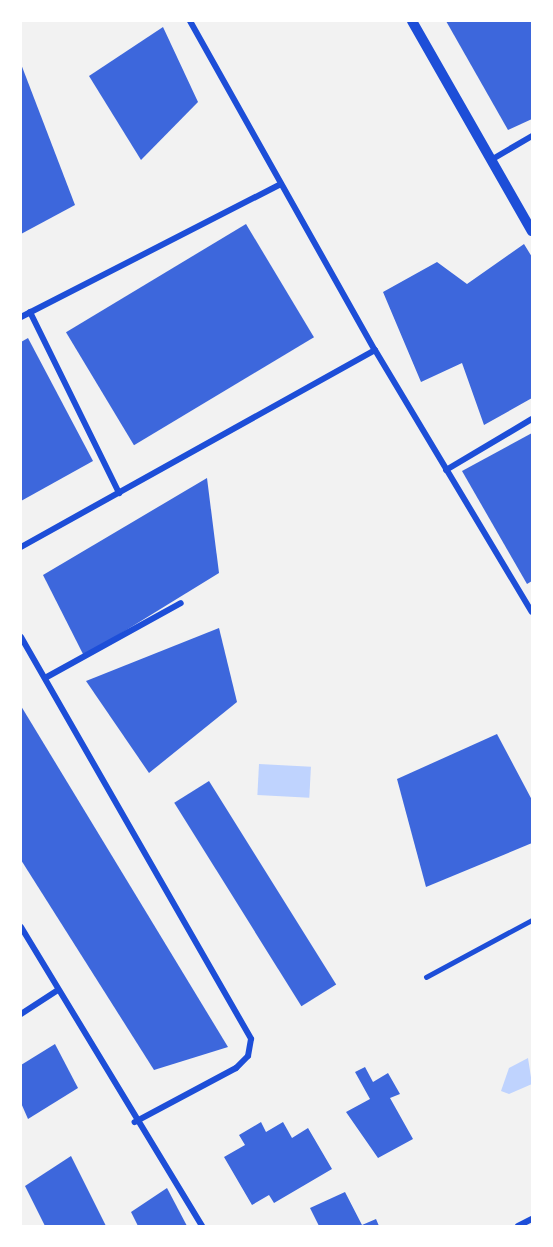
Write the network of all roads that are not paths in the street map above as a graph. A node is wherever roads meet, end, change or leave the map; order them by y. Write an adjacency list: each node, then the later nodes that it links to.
1 (190, 21): 5 (street)
2 (412, 21): 4 (street)
3 (532, 136): 4 (street)
4 (490, 160): 6 (street)
5 (281, 184): 7 (street); 9 (street)
6 (532, 231)
7 (30, 312): 8 (street); 12 (street)
8 (21, 317)
9 (375, 350): 11 (street); 12 (street)
10 (532, 419): 11 (street)
11 (446, 470): 15 (street)
12 (119, 493): 13 (street)
13 (21, 547)
14 (181, 603): 17 (street)
15 (532, 612)
16 (21, 637): 17 (street)
17 (45, 678): 23 (street)
18 (532, 920): 20 (lane)
19 (21, 927): 21 (street)
20 (426, 977)
21 (58, 990): 22 (street); 23 (street)
22 (21, 1014)
23 (135, 1122): 25 (street)
24 (532, 1219): 26 (street)
25 (202, 1226)
26 (518, 1226)

